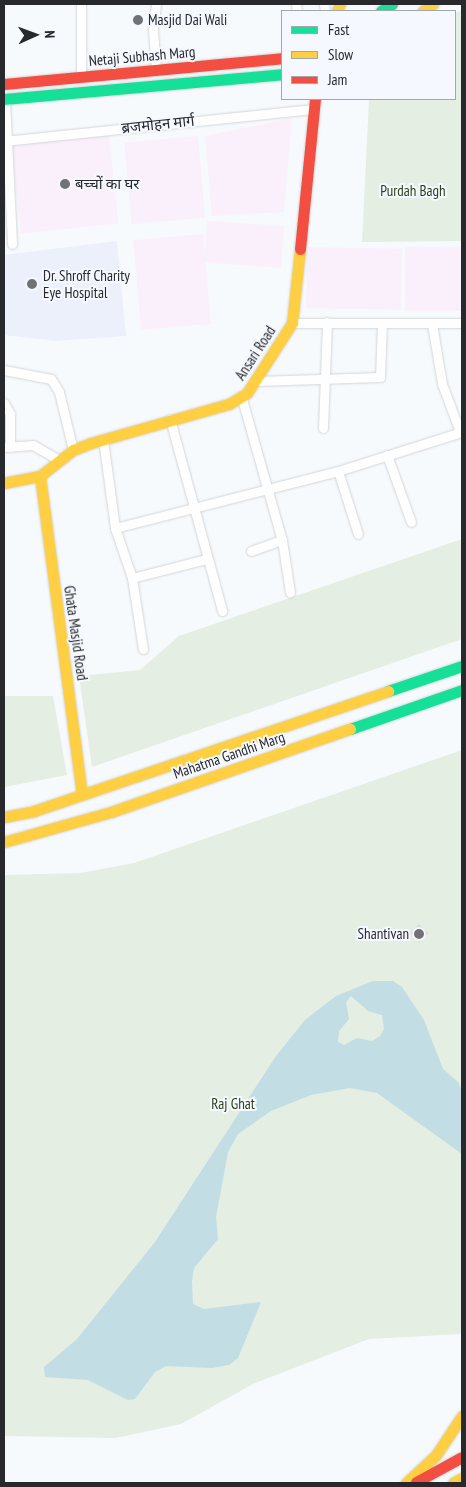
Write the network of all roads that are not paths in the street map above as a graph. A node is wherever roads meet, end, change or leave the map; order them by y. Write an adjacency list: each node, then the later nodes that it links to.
1 (81, 4): 6 (street)
2 (156, 4): 4 (street)
3 (281, 58): 4 (main road, Netaji Subhash Marg)
4 (156, 70): 6 (main road, Netaji Subhash Marg)
5 (281, 74): 8 (main road, Netaji Subhash Marg)
6 (81, 77): 7 (main road, Netaji Subhash Marg)
7 (4, 84)
8 (5, 99): 10 (street)
9 (314, 104): 10 (street, ब्रजमोहन मार्ग); 13 (main road, Ansari Road)
10 (5, 141): 11 (street)
11 (12, 244)
12 (326, 322): 13 (street); 14 (street); 18 (street)
13 (292, 323): 19 (main road, Ansari Road)
14 (382, 323): 15 (street); 18 (street)
15 (432, 324): 16 (street); 24 (street)
16 (462, 324)
17 (4, 370): 27 (street)
18 (327, 376): 19 (street); 23 (street)
19 (257, 381): 20 (main road, Ansari Road)
20 (242, 399): 22 (main road, Ansari Road); 33 (street)
21 (4, 404): 26 (street)
22 (170, 419): 25 (main road, Ansari Road); 34 (street)
23 (323, 428)
24 (461, 432): 28 (street)
25 (102, 439): 27 (main road, Ansari Road); 36 (street)
26 (7, 447): 29 (street)
27 (73, 450): 29 (main road, Ansari Road)
28 (387, 455): 30 (street); 35 (street)
29 (61, 461): 31 (main road, Ansari Road)
30 (338, 471): 33 (street); 37 (street)
31 (40, 476): 32 (main road, Ansari Road); 47 (main road, Ghata Masjid Road)
32 (4, 483)
33 (266, 489): 34 (street); 38 (street)
34 (192, 510): 36 (street); 40 (street)
35 (411, 522)
36 (115, 528): 41 (street)
37 (358, 534)
38 (282, 540): 39 (street); 42 (street)
39 (251, 551)
40 (206, 559): 41 (street); 43 (street)
41 (132, 578): 44 (street)
42 (290, 592)
43 (222, 611)
44 (143, 649)
45 (462, 666): 47 (main road, Mahatma Gandhi Marg)
46 (462, 690): 49 (main road, Mahatma Gandhi Marg)
47 (82, 794): 48 (main road, Mahatma Gandhi Marg)
48 (4, 818)
49 (4, 842)
50 (462, 1416): 53 (main road)
51 (462, 1457): 54 (main road)
52 (462, 1478): 55 (main road)
53 (406, 1483)
54 (414, 1483)
55 (454, 1483)

